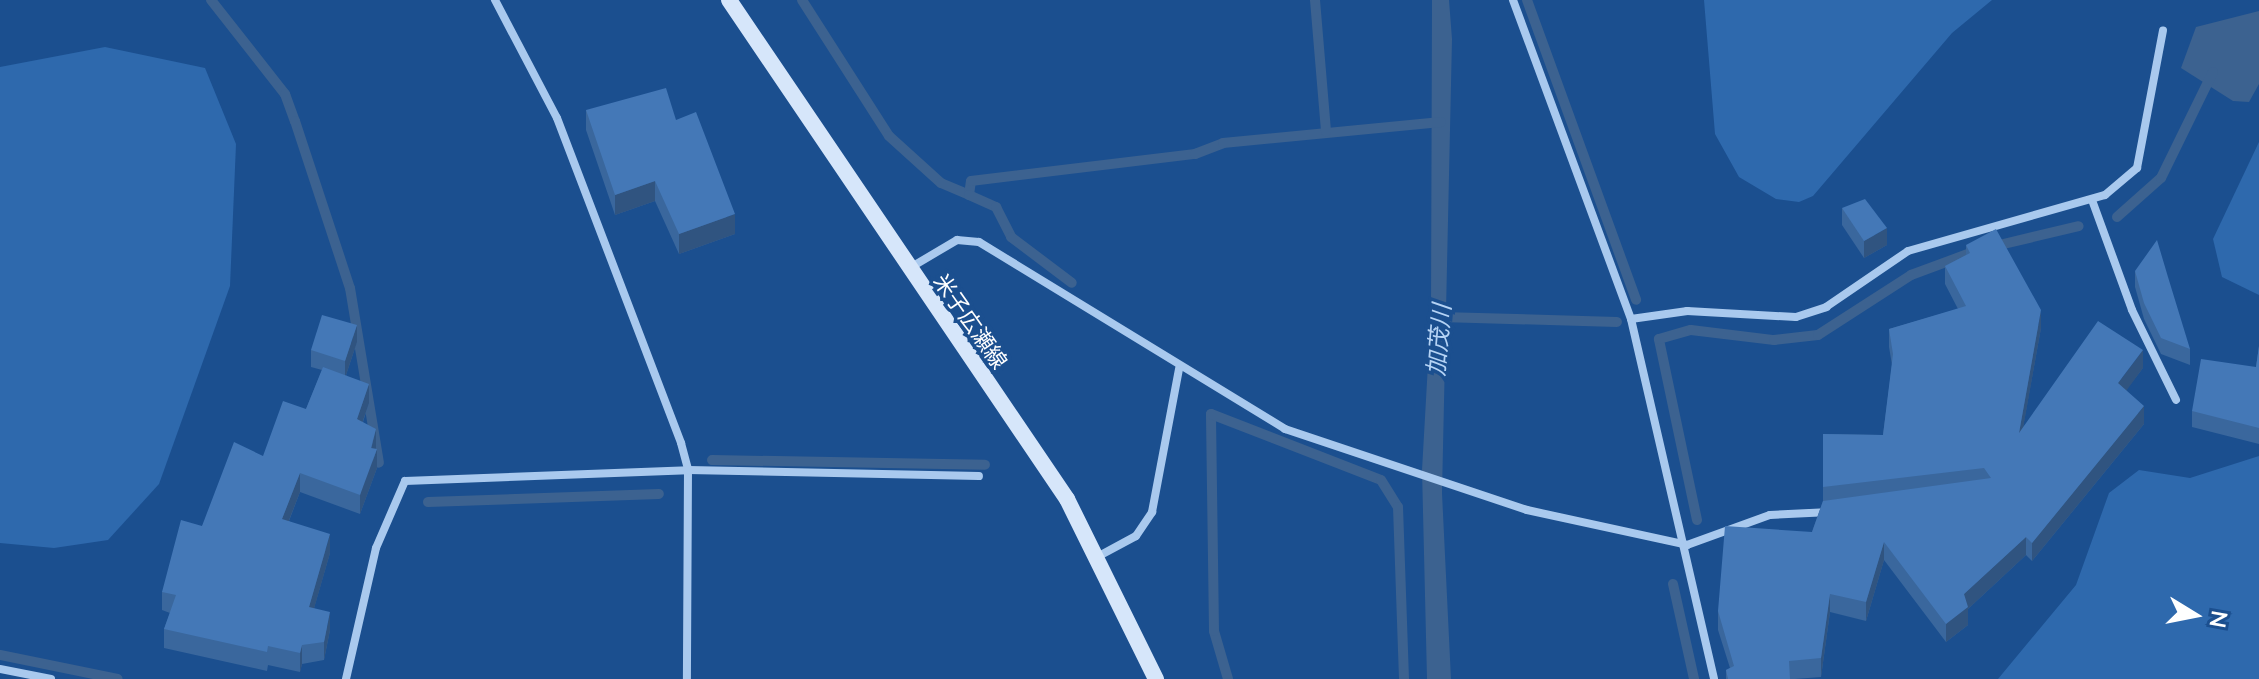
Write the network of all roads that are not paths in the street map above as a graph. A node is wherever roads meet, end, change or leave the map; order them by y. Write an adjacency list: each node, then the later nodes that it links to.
1 (495, 0): 10 (street)
2 (729, 0): 6 (main road, 米子広瀬線)
3 (1513, 0): 7 (street)
4 (2163, 30): 5 (street)
5 (2092, 200): 7 (street); 9 (street)
6 (908, 269): 8 (street); 14 (main road, 米子広瀬線)
7 (1631, 319): 13 (street)
8 (1179, 369): 13 (street); 14 (street)
9 (2176, 400)
10 (688, 470): 11 (street); 17 (street); 18 (street)
11 (979, 476)
12 (1847, 514): 13 (street)
13 (1687, 545): 20 (street)
14 (1097, 557): 19 (main road, 米子広瀬線)
15 (0, 669): 16 (street)
16 (51, 679)
17 (346, 679)
18 (687, 679)
19 (1156, 679)
20 (1714, 679)

